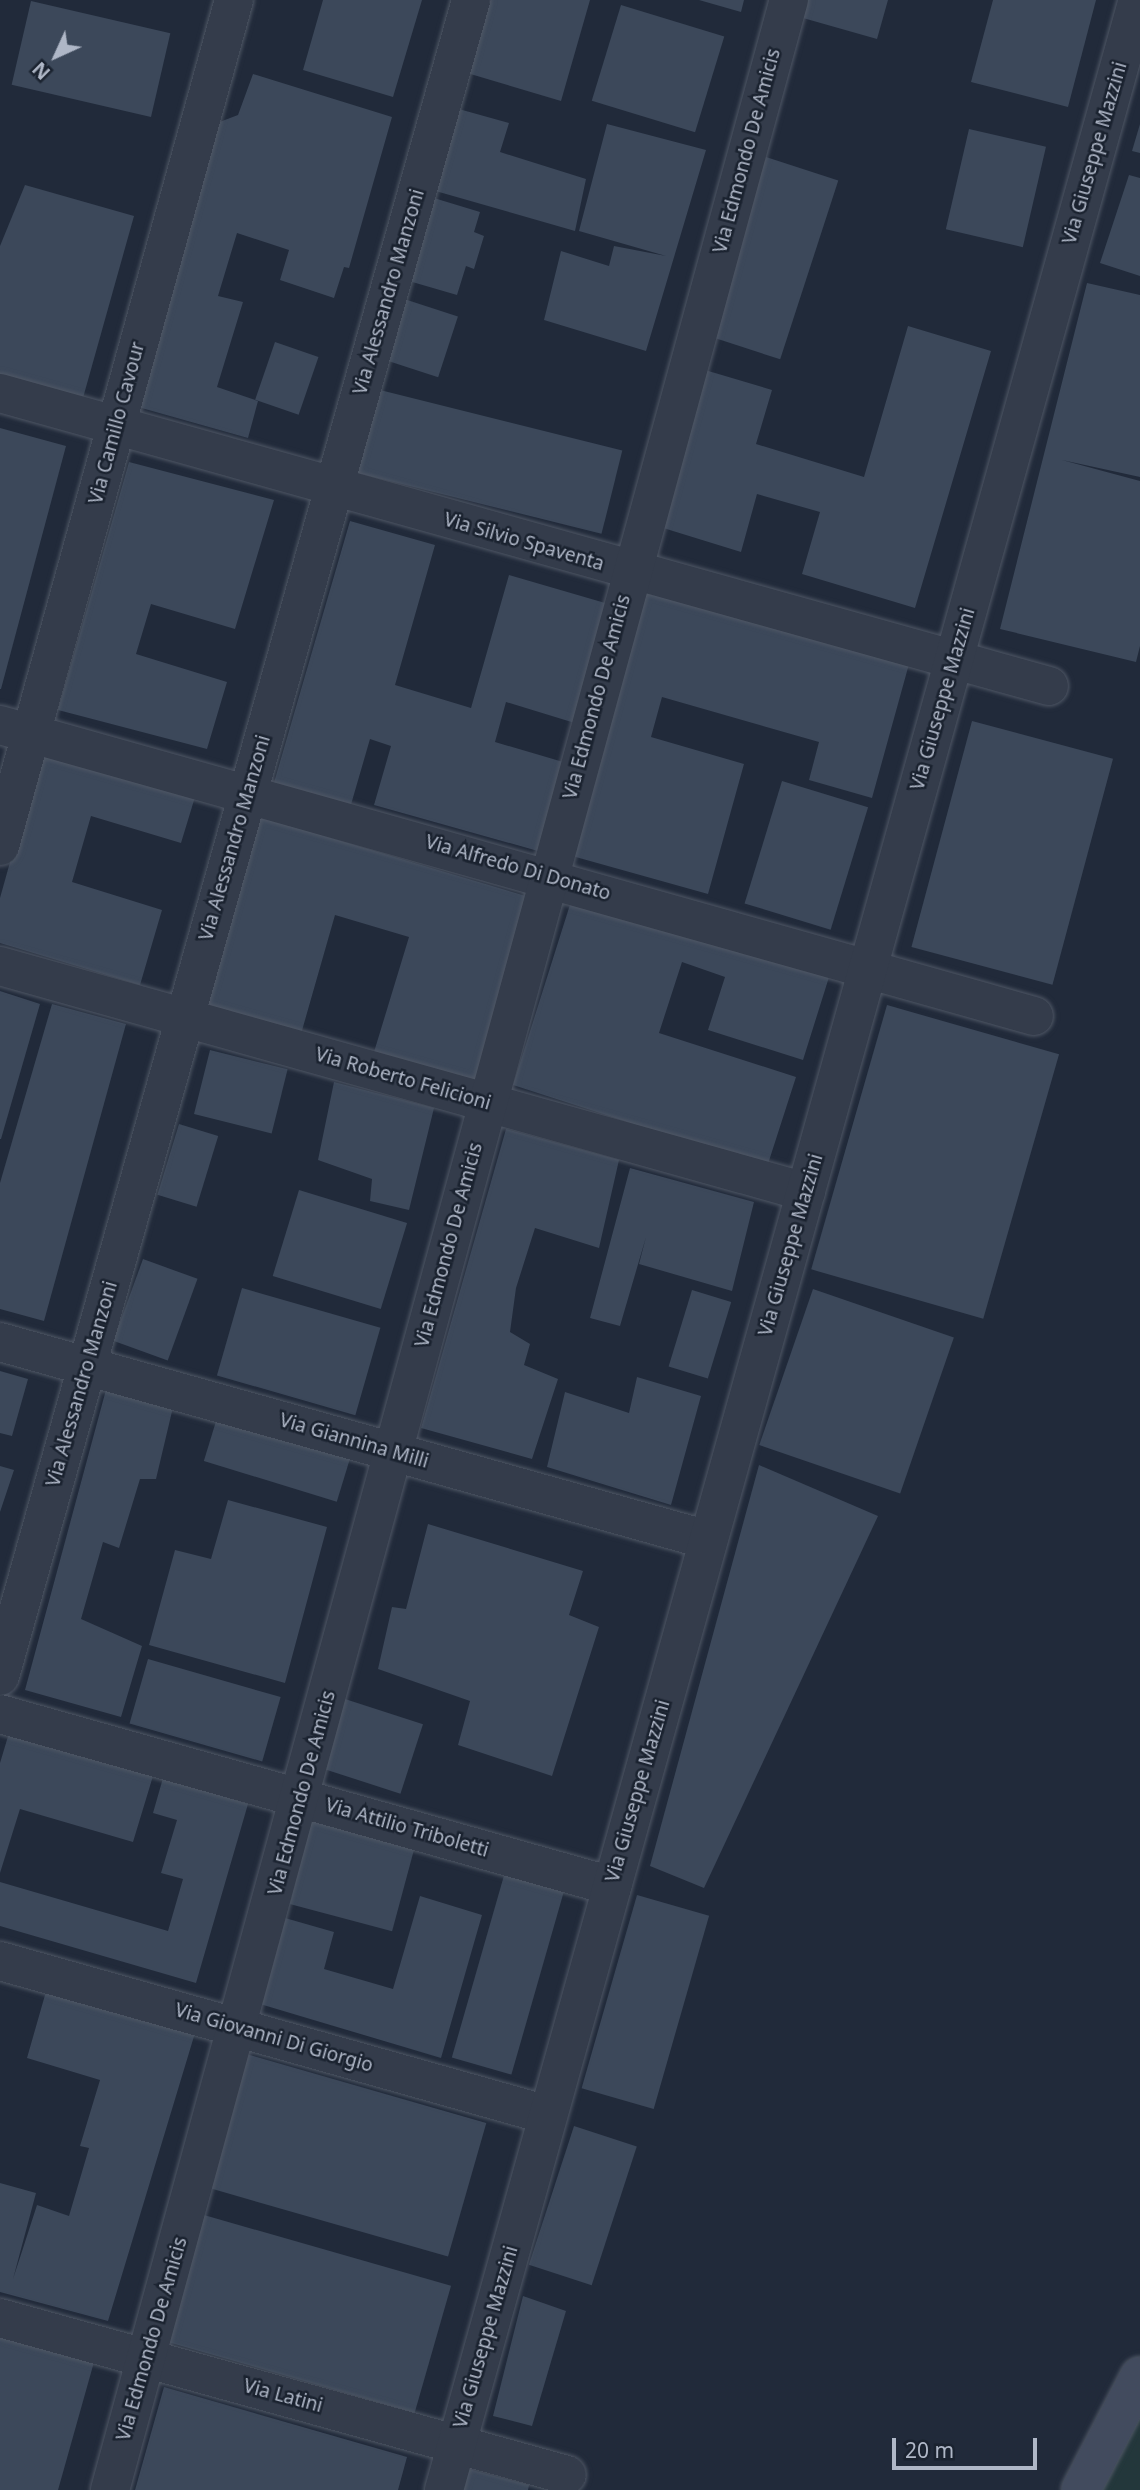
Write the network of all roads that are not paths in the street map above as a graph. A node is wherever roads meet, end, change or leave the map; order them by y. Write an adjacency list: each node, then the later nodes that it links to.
1 (234, 0): 6 (street, Via Camillo Cavour)
2 (471, 0): 7 (street, Via Alessandro Manzoni)
3 (789, 0): 8 (street, Via Edmondo De Amicis)
4 (1138, 0): 9 (street, Via Giuseppe Mazzini)
5 (0, 393): 6 (street, Via Silvio Spaventa)
6 (117, 426): 7 (street, Via Silvio Spaventa); 11 (street, Via Camillo Cavour)
7 (334, 487): 8 (street, Via Silvio Spaventa); 12 (street, Via Alessandro Manzoni)
8 (631, 572): 9 (street, Via Silvio Spaventa); 14 (street, Via Edmondo De Amicis)
9 (954, 660): 10 (street, Via Silvio Spaventa); 16 (street, Via Giuseppe Mazzini)
10 (1049, 687)
11 (15, 730): 12 (street, Via Alfredo Di Donato); 13 (street, Via Camillo Cavour)
12 (247, 793): 14 (street, Via Alfredo Di Donato); 18 (street, Via Alessandro Manzoni)
13 (0, 846)
14 (549, 877): 16 (street, Via Alfredo Di Donato); 19 (street, Via Edmondo De Amicis)
15 (0, 966): 18 (street, Via Roberto Felicioni)
16 (868, 966): 17 (street, Via Alfredo Di Donato); 20 (street, Via Giuseppe Mazzini)
17 (1034, 1016)
18 (185, 1018): 19 (street, Via Roberto Felicioni); 22 (street, Via Alessandro Manzoni)
19 (488, 1103): 20 (street, Via Roberto Felicioni); 23 (street, Via Edmondo De Amicis)
20 (806, 1192): 24 (street, Via Giuseppe Mazzini)
21 (0, 1342): 22 (street, Via Giannina Milli)
22 (87, 1367): 23 (street, Via Giannina Milli); 25 (street, Via Alessandro Manzoni)
23 (394, 1452): 24 (street, Via Giannina Milli); 27 (street, Via Edmondo De Amicis)
24 (708, 1540): 28 (street, Via Giuseppe Mazzini)
25 (0, 1676)
26 (0, 1714): 27 (street, Via Attilio Triboletti)
27 (301, 1797): 28 (street, Via Attilio Triboletti); 30 (street, Via Edmondo De Amicis)
28 (612, 1886): 31 (street, Via Giuseppe Mazzini)
29 (0, 1961): 30 (street, Via Giovanni Di Giorgio)
30 (239, 2028): 31 (street, Via Giovanni Di Giorgio); 33 (street, Via Edmondo De Amicis)
31 (548, 2115): 35 (street, Via Giuseppe Mazzini)
32 (0, 2318): 33 (street, Via Latini)
33 (147, 2358): 35 (street, Via Latini); 37 (street, Via Edmondo De Amicis)
34 (1140, 2375): 39 (main road)
35 (457, 2444): 36 (street, Via Latini); 38 (street, Via Giuseppe Mazzini)
36 (566, 2475)
37 (110, 2490)
38 (444, 2490)
39 (1081, 2490)

